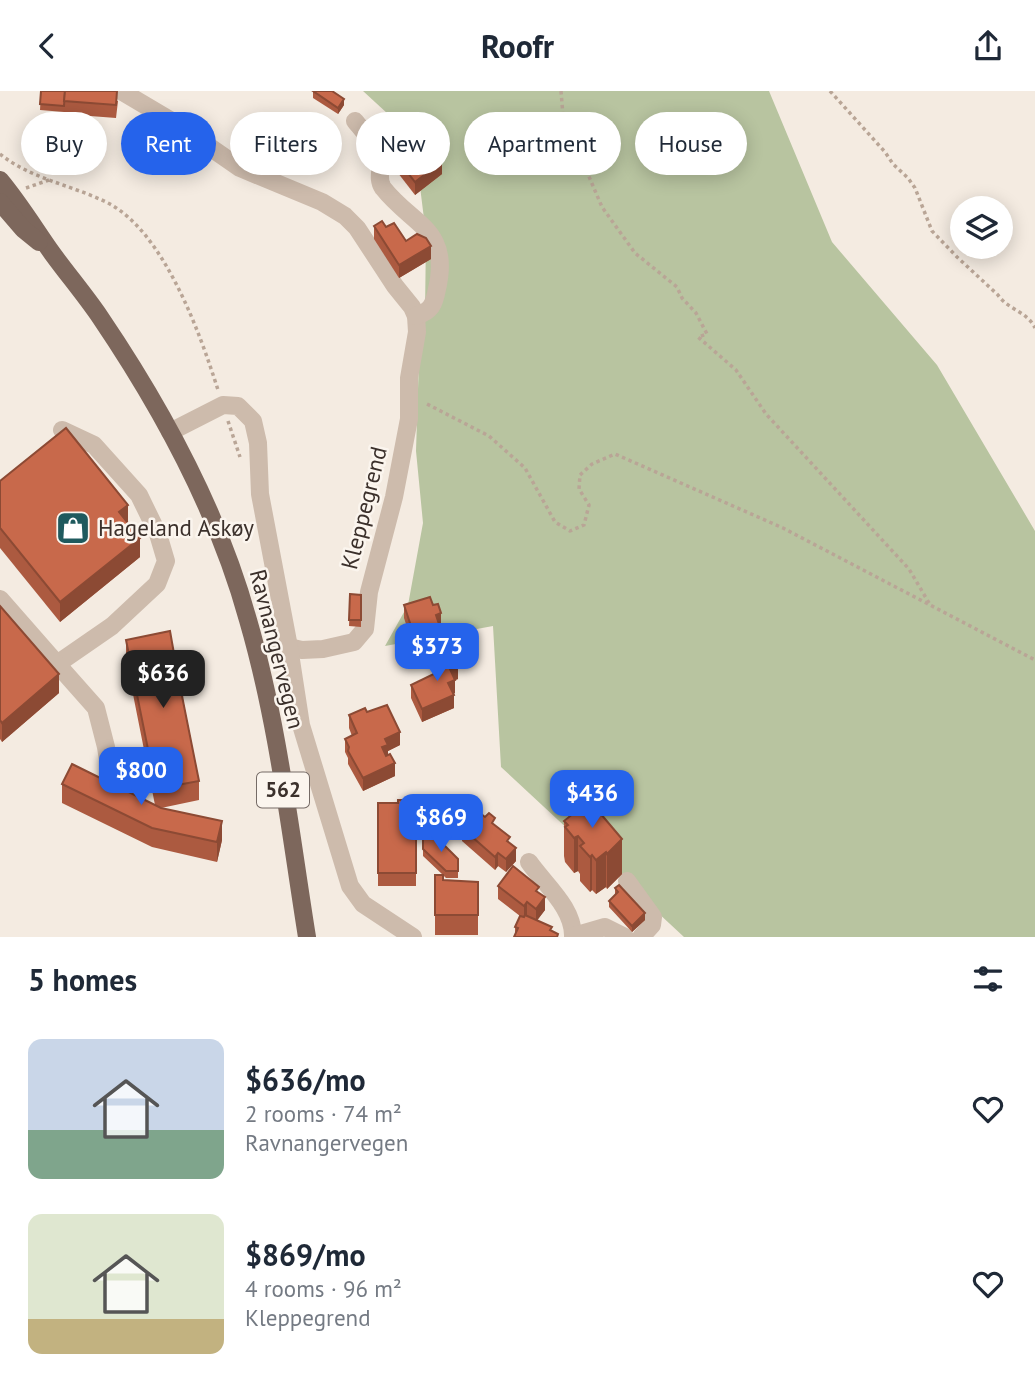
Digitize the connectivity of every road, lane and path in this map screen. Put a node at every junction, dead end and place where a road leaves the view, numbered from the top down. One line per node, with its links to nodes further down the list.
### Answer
1 (121, 91): 11 (street)
2 (561, 91): 19 (path)
3 (830, 91): 12 (path)
4 (355, 121): 11 (street)
5 (0, 154): 7 (path)
6 (0, 180): 10 (main road, Ravnangervegen / 562)
7 (51, 180): 8 (path); 14 (path)
8 (19, 190)
9 (0, 202): 10 (main road, Ravnangervegen / 562)
10 (51, 252): 16 (main road, Ravnangervegen / 562)
11 (416, 316): 13 (street, Kleppegrend)
12 (1035, 328)
13 (409, 394): 19 (path); 20 (street, Kleppegrend)
14 (223, 405): 16 (street); 17 (path); 20 (street)
15 (62, 430): 22 (street)
16 (170, 432): 26 (main road, Ravnangervegen / 562)
17 (241, 459)
18 (0, 599): 22 (street)
19 (930, 604): 21 (path)
20 (284, 648): 27 (street)
21 (1035, 660)
22 (57, 664): 23 (street)
23 (111, 779)
24 (529, 862): 28 (street)
25 (627, 881): 30 (street)
26 (307, 937)
27 (412, 937)
28 (573, 937): 29 (street)
29 (625, 937)
30 (641, 937)

